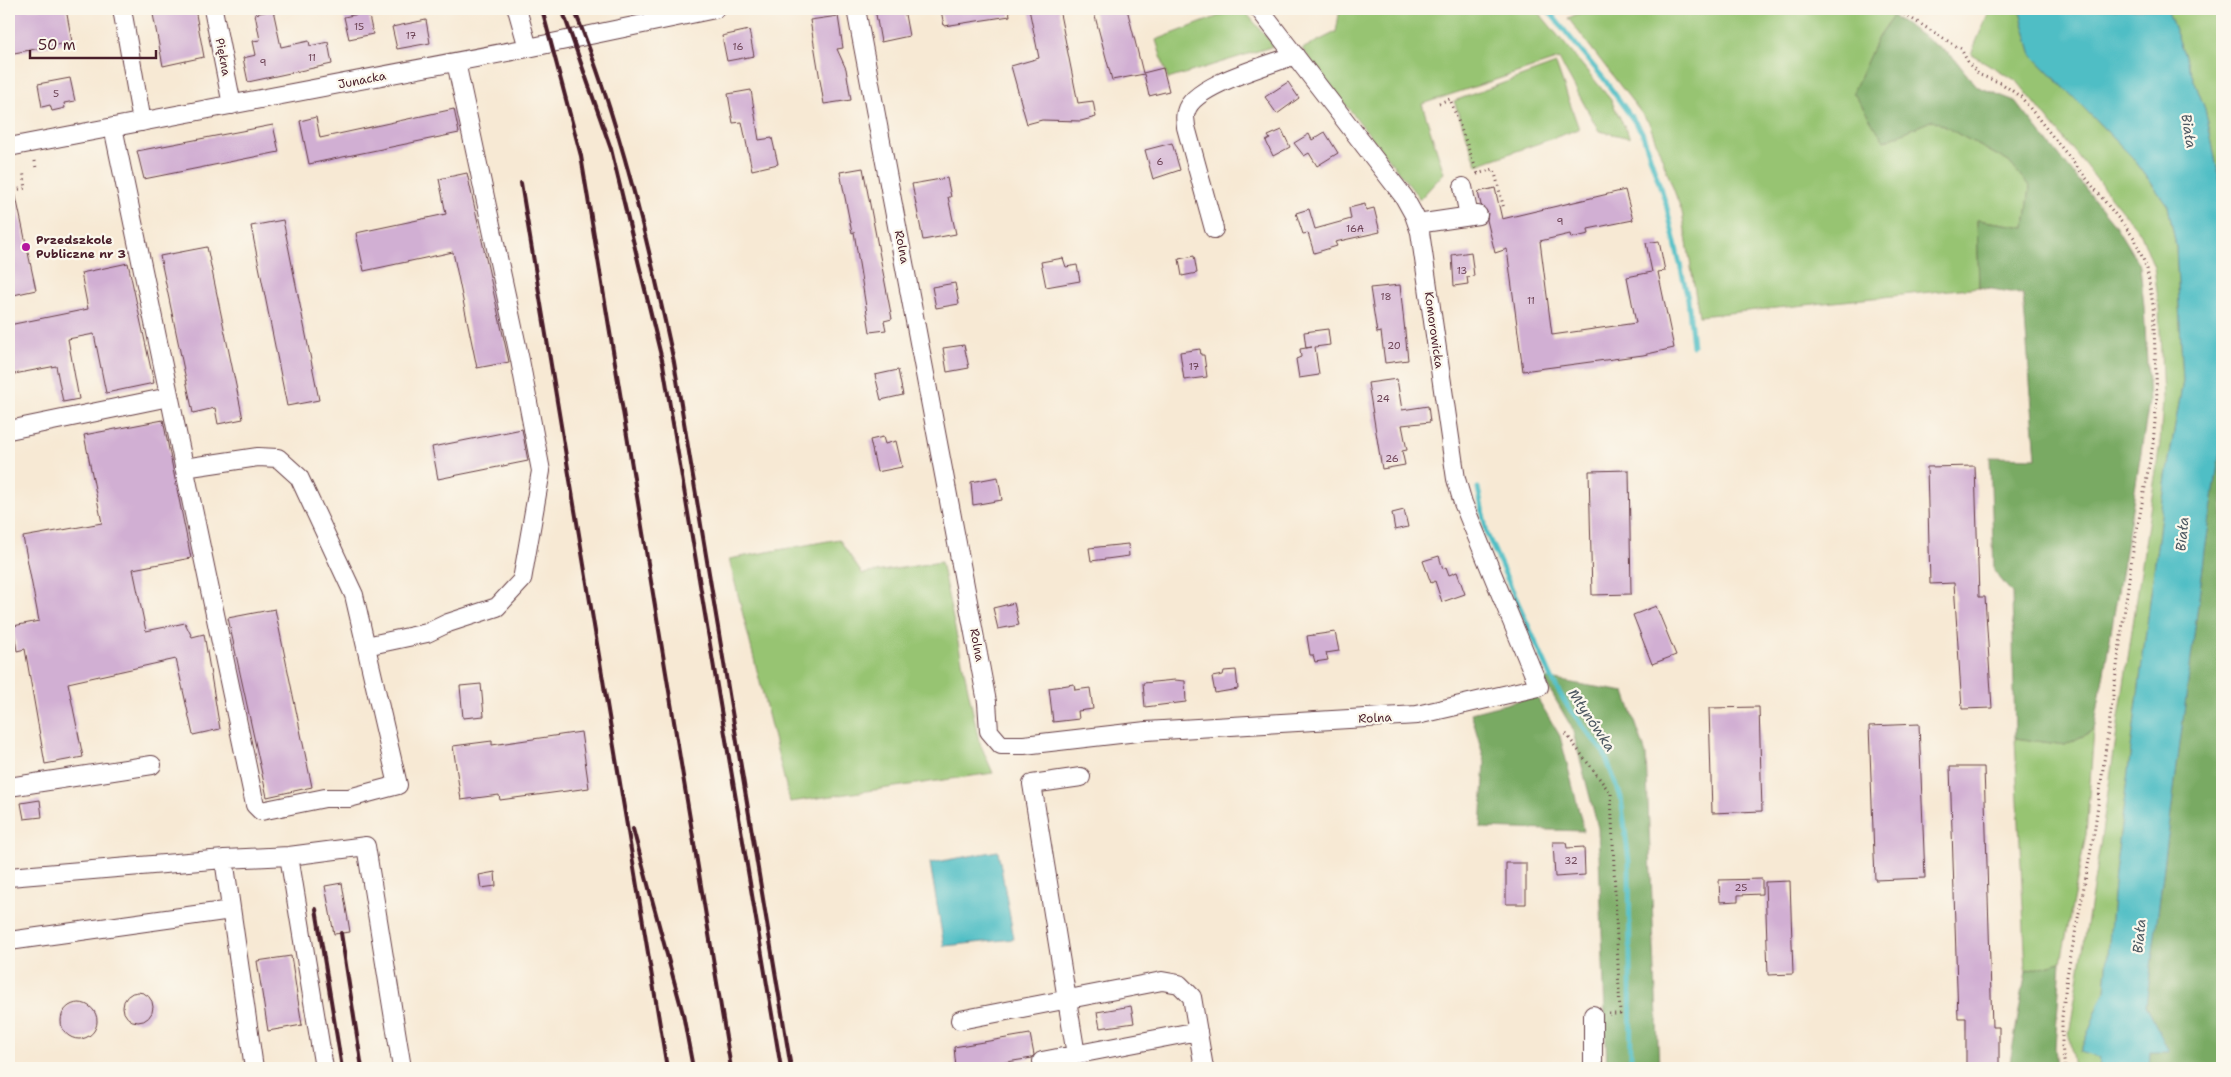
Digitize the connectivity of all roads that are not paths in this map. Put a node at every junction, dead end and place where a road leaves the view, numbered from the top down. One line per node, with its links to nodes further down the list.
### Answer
1 (122, 9): 11 (street)
2 (213, 9): 10 (street, Piękna)
3 (517, 9): 7 (street)
4 (715, 9): 7 (street, Junacka)
5 (856, 9): 21 (street, Rolna)
6 (1259, 9): 8 (street, Komorowicka)
7 (528, 48): 9 (street, Junacka)
8 (1295, 56): 15 (street, Komorowicka); 16 (street)
9 (456, 62): 10 (street, Junacka); 20 (street)
10 (232, 105): 11 (street, Junacka)
11 (142, 122): 12 (street, Junacka)
12 (113, 127): 13 (street, Junacka); 17 (street)
13 (9, 147)
14 (1466, 182): 15 (street)
15 (1417, 224): 21 (street, Komorowicka)
16 (1214, 229)
17 (169, 397): 18 (street); 19 (street)
18 (9, 430)
19 (184, 468): 20 (street); 20 (street)
20 (366, 646)
21 (1540, 687)
22 (152, 765): 24 (street)
23 (1081, 778): 30 (street)
24 (9, 787)
25 (289, 856): 26 (street); 37 (street); 38 (street)
26 (224, 859): 27 (street); 28 (street)
27 (9, 877)
28 (231, 910): 29 (street); 36 (street)
29 (9, 941)
30 (1066, 1000): 32 (street); 33 (street); 34 (street)
31 (1593, 1014): 40 (street)
32 (960, 1020)
33 (1198, 1031): 34 (street); 39 (street)
34 (1076, 1055): 35 (street)
35 (1042, 1062)
36 (254, 1068)
37 (324, 1068)
38 (402, 1068)
39 (1204, 1068)
40 (1593, 1068)

